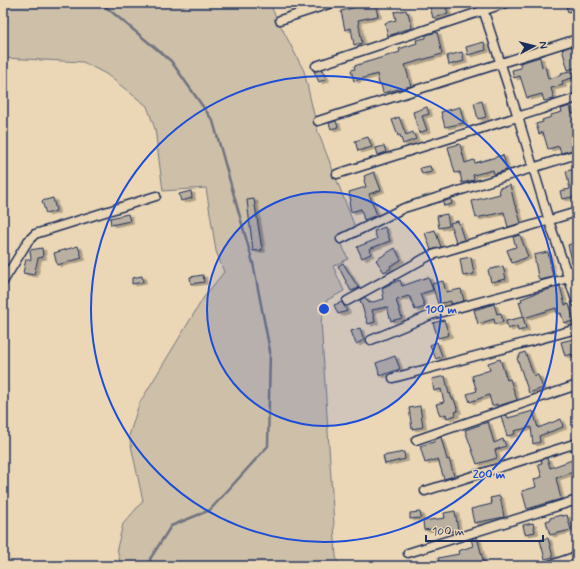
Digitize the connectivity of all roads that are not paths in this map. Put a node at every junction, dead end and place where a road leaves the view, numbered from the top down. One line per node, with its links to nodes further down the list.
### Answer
1 (332, 3): 4 (street)
2 (506, 3): 3 (street)
3 (482, 7): 6 (street); 7 (street)
4 (280, 20)
5 (577, 40): 6 (street)
6 (500, 64): 9 (street); 10 (street)
7 (316, 66)
8 (577, 98): 9 (street)
9 (518, 117): 12 (street); 13 (street)
10 (318, 121)
11 (577, 154): 12 (street)
12 (533, 168): 16 (street); 17 (street)
13 (336, 174)
14 (156, 196): 20 (street)
15 (577, 212): 16 (street)
16 (549, 221): 19 (street); 21 (street)
17 (341, 239)
18 (577, 269): 19 (street)
19 (568, 275): 22 (street); 24 (street)
20 (3, 282)
21 (346, 301)
22 (577, 303)
23 (577, 329): 25 (street)
24 (371, 340)
25 (393, 378)
26 (577, 386): 27 (street)
27 (416, 440)
28 (577, 443): 29 (street)
29 (425, 490)
30 (577, 500): 31 (street)
31 (408, 553)
32 (577, 556): 33 (street)
33 (548, 566)

